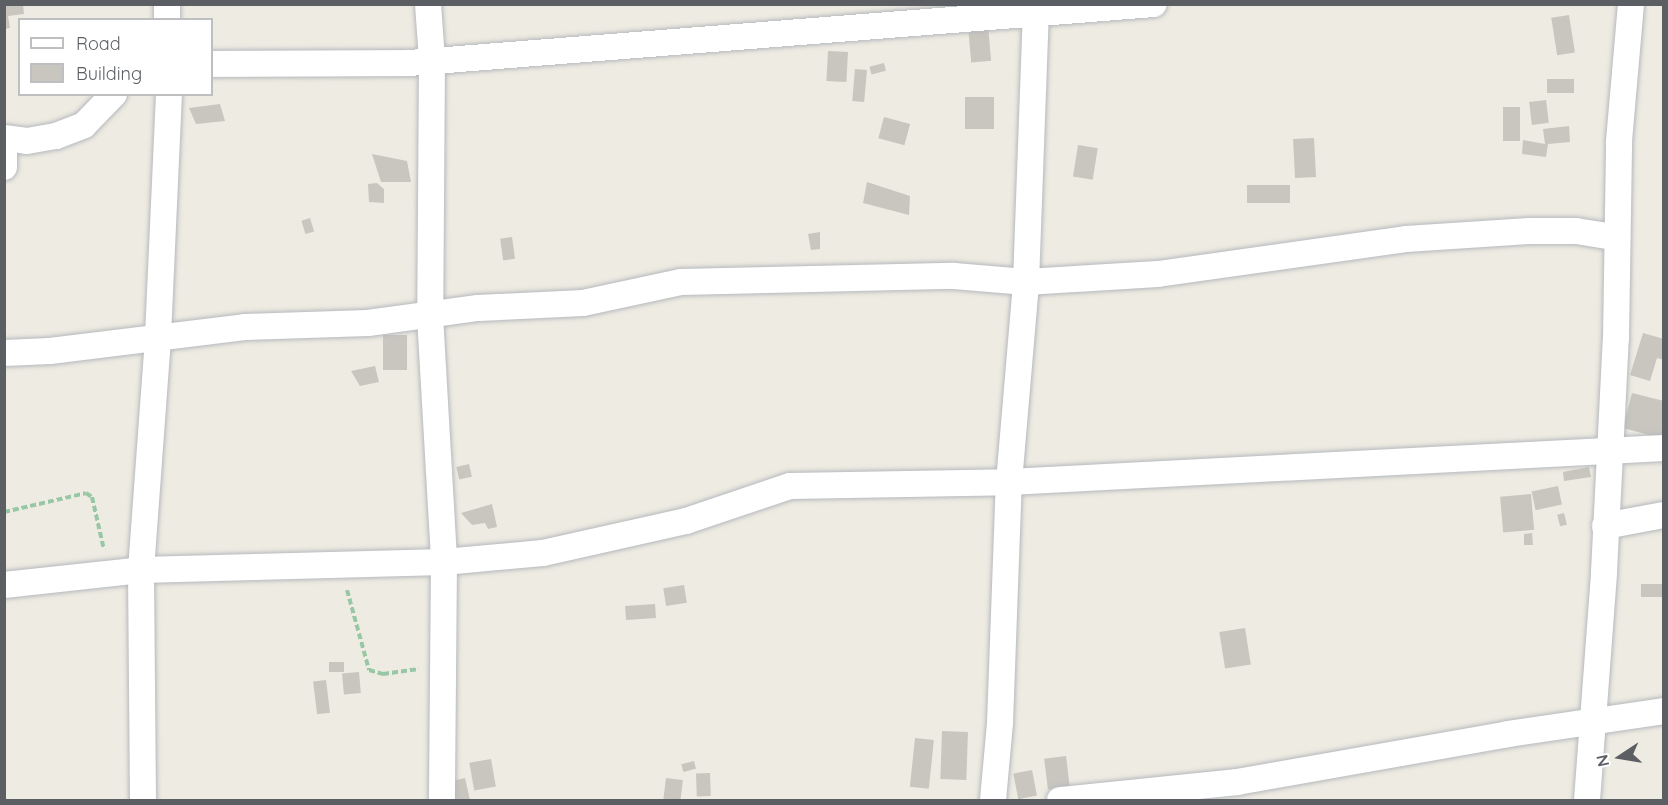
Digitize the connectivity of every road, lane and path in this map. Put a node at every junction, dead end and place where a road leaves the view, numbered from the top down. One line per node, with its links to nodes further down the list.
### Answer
1 (428, 4): 5 (street)
2 (1154, 4): 4 (street)
3 (1631, 4): 12 (street)
4 (1036, 10): 5 (street); 13 (street)
5 (432, 60): 6 (street); 14 (street)
6 (213, 64)
7 (112, 96): 9 (street)
8 (169, 96): 15 (street)
9 (4, 138)
10 (4, 144): 11 (street)
11 (4, 167)
12 (1615, 237): 13 (street); 18 (street)
13 (1026, 282): 14 (street); 19 (street)
14 (430, 316): 15 (street); 23 (street)
15 (158, 336): 16 (street); 25 (street)
16 (4, 353)
17 (1664, 448): 18 (street)
18 (1608, 453): 19 (street); 22 (street)
19 (1009, 483): 23 (street); 33 (street)
20 (4, 512): 26 (path)
21 (1664, 515): 22 (street)
22 (1605, 526): 30 (street)
23 (444, 562): 24 (street); 28 (street)
24 (343, 566): 25 (street); 28 (path)
25 (141, 570): 26 (street); 31 (street)
26 (110, 573): 27 (street)
27 (4, 585)
28 (444, 667): 32 (street)
29 (1664, 711): 30 (street)
30 (1593, 719): 34 (street); 35 (street)
31 (143, 801)
32 (442, 801)
33 (993, 801)
34 (1060, 801)
35 (1587, 801)

